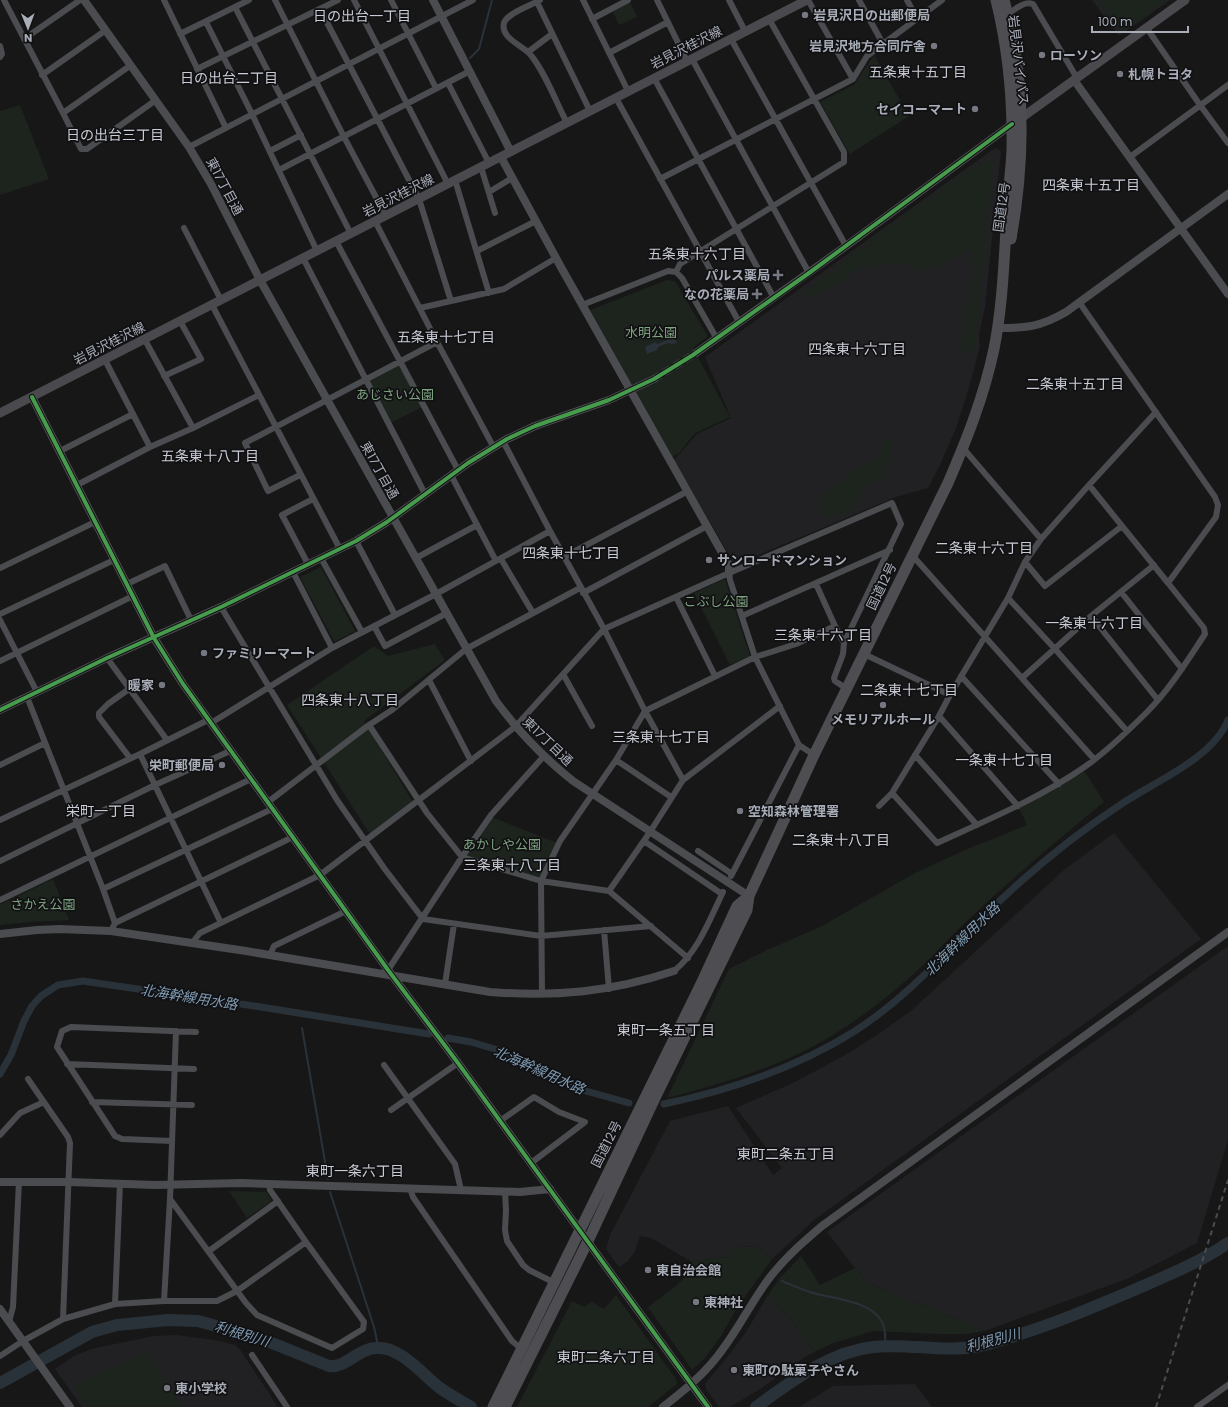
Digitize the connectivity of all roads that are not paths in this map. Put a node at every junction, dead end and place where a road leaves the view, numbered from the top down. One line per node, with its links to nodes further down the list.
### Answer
1 (4, 0): 41 (street)
2 (80, 0): 41 (street)
3 (84, 0): 36 (street, 東17丁目通)
4 (164, 0): 38 (street)
5 (249, 0): 25 (street)
6 (275, 0): 34 (street)
7 (322, 0): 26 (street)
8 (338, 0): 26 (street)
9 (354, 0): 46 (street)
10 (391, 0): 39 (street)
11 (433, 0): 28 (street)
12 (473, 0): 28 (street)
13 (583, 0): 30 (street)
14 (628, 0): 30 (street)
15 (657, 0): 33 (street)
16 (729, 0): 37 (street)
17 (807, 0): 31 (main road, 岩見沢桂沢線); 58 (street)
18 (858, 0): 44 (street)
19 (907, 0): 29 (street)
20 (942, 0): 29 (street)
21 (996, 0): 76 (highway, 岩見沢バイパス)
22 (1004, 0): 27 (highway, 岩見沢バイパス)
23 (1185, 0): 35 (main road)
24 (538, 1): 40 (street); 47 (street)
25 (236, 7): 32 (street); 43 (street)
26 (323, 8): 34 (street); 52 (street)
27 (1008, 14): 59 (street); 76 (highway, 岩見沢バイパス)
28 (442, 17): 39 (street); 55 (street)
29 (917, 18): 44 (street)
30 (592, 19): 48 (street)
31 (769, 19): 37 (main road, 岩見沢桂沢線); 67 (street)
32 (206, 22): 38 (street); 49 (street)
33 (668, 22): 48 (street); 51 (street)
34 (288, 25): 43 (street); 60 (street)
35 (1146, 28): 59 (main road); 70 (street)
36 (106, 30): 53 (street, 東17丁目通); 56 (street)
37 (745, 32): 42 (main road, 岩見沢桂沢線)
38 (180, 34): 54 (street)
39 (408, 34): 46 (street); 63 (street)
40 (552, 34): 47 (street); 71 (street)
41 (24, 39): 56 (street)
42 (731, 39): 51 (main road, 岩見沢桂沢線); 75 (street)
43 (253, 42): 49 (street); 66 (street)
44 (883, 44): 58 (street)
45 (0, 46): 50 (street)
46 (379, 49): 52 (street); 69 (street)
47 (528, 52): 77 (street)
48 (609, 53): 64 (street)
49 (223, 56): 54 (street); 73 (street)
50 (0, 57)
51 (689, 60): 57 (main road, 岩見沢桂沢線); 81 (street)
52 (349, 64): 60 (street); 74 (street)
53 (131, 65): 68 (street, 東17丁目通); 72 (street)
54 (197, 69): 78 (street)
55 (470, 71): 61 (street); 85 (street)
56 (42, 75): 72 (street)
57 (654, 78): 64 (main road, 岩見沢桂沢線); 89 (street)
58 (853, 79): 67 (street)
59 (1076, 79): 76 (main road); 88 (street)
60 (315, 81): 66 (street); 80 (street)
61 (448, 83): 63 (street); 90 (street)
62 (1228, 85): 70 (street)
63 (436, 88): 69 (street)
64 (628, 91): 65 (main road, 岩見沢桂沢線)
65 (616, 98): 71 (main road, 岩見沢桂沢線); 93 (street)
66 (282, 99): 73 (street); 79 (street)
67 (815, 99): 75 (street); 95 (street)
68 (156, 100): 72 (street); 83 (street, 東17丁目通)
69 (407, 103): 74 (street); 94 (street)
70 (1200, 105): 82 (street); 88 (street)
71 (590, 111): 77 (main road, 岩見沢桂沢線)
72 (63, 113)
73 (252, 114): 78 (street); 84 (street)
74 (378, 119): 80 (street); 98 (street)
75 (776, 120): 81 (street); 95 (street)
76 (1016, 121): 109 (street); 129 (highway, 国道12号)
77 (567, 123): 85 (main road, 岩見沢桂沢線)
78 (226, 128): 83 (street)
79 (301, 135): 84 (street); 86 (street)
80 (344, 137): 86 (street); 101 (street)
81 (737, 140): 89 (street); 99 (street)
82 (1228, 143)
83 (189, 147): 117 (street, 東17丁目通)
84 (270, 151): 91 (street)
85 (511, 152): 87 (main road, 岩見沢桂沢線)
86 (310, 154): 91 (street); 107 (street)
87 (501, 157): 90 (main road, 岩見沢桂沢線); 92 (street)
88 (1130, 157): 105 (street)
89 (699, 160): 93 (street); 106 (street)
90 (485, 165): 94 (main road, 岩見沢桂沢線); 96 (street)
91 (279, 170): 110 (street)
92 (512, 178): 96 (street); 103 (street)
93 (660, 180): 112 (street)
94 (452, 182): 98 (main road, 岩見沢桂沢線); 111 (street)
95 (810, 183): 99 (street); 109 (street)
96 (489, 192): 100 (street)
97 (1228, 194): 105 (street)
98 (419, 199): 101 (main road, 岩見沢桂沢線); 122 (street)
99 (773, 206): 106 (street); 116 (street)
100 (495, 213)
101 (386, 216): 102 (main road, 岩見沢桂沢線)
102 (375, 221): 107 (main road, 岩見沢桂沢線); 126 (street)
103 (536, 221): 111 (street); 114 (street)
104 (184, 228): 121 (street)
105 (1181, 228): 119 (street); 123 (street)
106 (737, 229): 112 (street); 120 (street)
107 (351, 234): 108 (main road, 岩見沢桂沢線)
108 (336, 241): 110 (main road, 岩見沢桂沢線); 135 (street)
109 (846, 246): 116 (street)
110 (317, 251): 113 (main road, 岩見沢桂沢線)
111 (477, 251): 118 (street)
112 (701, 252): 115 (street); 128 (street)
113 (303, 258): 117 (main road, 岩見沢桂沢線); 138 (street)
114 (556, 258): 118 (street); 125 (street)
115 (676, 272): 125 (street); 130 (street)
116 (809, 273): 120 (street)
117 (260, 280): 121 (main road, 岩見沢桂沢線); 142 (street, 東17丁目通)
118 (490, 293): 122 (street)
119 (1228, 294)
120 (774, 298): 128 (street)
121 (221, 300): 124 (main road, 岩見沢桂沢線)
122 (451, 301): 126 (street)
123 (1079, 302): 129 (street); 143 (street)
124 (212, 305): 127 (main road, 岩見沢桂沢線); 140 (street)
125 (582, 305): 139 (street)
126 (420, 308): 132 (street)
127 (180, 321): 131 (main road, 岩見沢桂沢線); 136 (street)
128 (740, 322): 130 (street)
129 (997, 328): 151 (highway, 国道12号)
130 (717, 339): 133 (street)
131 (145, 340): 134 (main road, 岩見沢桂沢線); 136 (street)
132 (437, 342): 135 (street); 149 (street)
133 (696, 353)
134 (104, 360): 141 (main road, 岩見沢桂沢線); 145 (street)
135 (400, 362): 138 (street); 153 (street)
136 (164, 376): 146 (street)
137 (654, 379): 139 (street)
138 (366, 380): 142 (street); 158 (street)
139 (630, 391): 148 (street); 157 (street)
140 (259, 395): 146 (street); 147 (street)
141 (32, 397): 144 (main road, 岩見沢桂沢線); 152 (street)
142 (327, 401): 147 (street); 160 (street, 東17丁目通)
143 (1156, 412): 156 (street); 182 (street)
144 (0, 413)
145 (133, 414): 150 (street); 152 (street)
146 (193, 428): 150 (street)
147 (275, 428): 154 (street); 154 (street)
148 (503, 441): 149 (street); 165 (street)
149 (494, 446): 153 (street)
150 (150, 447): 155 (street)
151 (963, 448): 166 (street); 170 (highway, 国道12号)
152 (60, 451): 155 (street)
153 (454, 473): 158 (street); 162 (street)
154 (300, 475): 159 (street)
155 (77, 485): 161 (street)
156 (1089, 485): 164 (street); 166 (street)
157 (688, 491): 163 (street); 171 (street)
158 (425, 494): 160 (street)
159 (313, 499): 168 (street); 177 (street)
160 (393, 518): 167 (street); 173 (street, 東17丁目通)
161 (95, 522): 174 (street); 179 (street)
162 (477, 525): 173 (street); 175 (street)
163 (707, 526): 181 (street); 185 (street)
164 (1122, 526): 176 (street); 178 (street)
165 (550, 531): 171 (street); 175 (street)
166 (1041, 539): 176 (street)
167 (356, 541): 168 (street); 195 (street)
168 (340, 549): 172 (street)
169 (890, 550): 181 (street); 184 (street); 206 (street)
170 (912, 555): 204 (street); 211 (highway, 国道12号)
171 (564, 557): 185 (street)
172 (321, 558): 177 (street); 203 (street)
173 (416, 558): 187 (street, 東17丁目通)
174 (114, 560): 183 (street); 193 (street)
175 (498, 560): 187 (street); 194 (street)
176 (1026, 562): 190 (street)
177 (308, 564): 180 (street)
178 (1154, 565): 182 (street); 186 (street)
179 (0, 568)
180 (293, 572): 191 (street); 207 (street)
181 (729, 573): 189 (street); 196 (street)
182 (1168, 582): 215 (street)
183 (127, 584): 188 (street); 199 (street)
184 (816, 584): 196 (street); 201 (street)
185 (582, 591): 194 (street); 202 (street)
186 (1121, 592): 197 (street); 215 (street)
187 (436, 594): 192 (street, 東17丁目通); 195 (street)
188 (133, 596): 205 (street); 210 (street)
189 (676, 597): 202 (street); 217 (street)
190 (1008, 598): 204 (street); 209 (street)
191 (221, 607): 199 (street); 221 (street)
192 (447, 613): 200 (street); 208 (street, 東17丁目通)
193 (0, 614)
194 (532, 614): 208 (street)
195 (395, 615): 200 (street)
196 (742, 616): 212 (street)
197 (1091, 616): 209 (street); 227 (street)
198 (0, 620): 210 (street)
199 (191, 620): 205 (street)
200 (374, 626): 203 (street)
201 (835, 626): 206 (street); 212 (street)
202 (604, 629): 216 (street); 230 (street)
203 (362, 632): 207 (street)
204 (985, 637): 218 (street); 219 (street)
205 (154, 638): 213 (street); 232 (street)
206 (844, 643): 223 (street)
207 (332, 648): 221 (street)
208 (466, 649): 220 (street); 235 (street, 東17丁目通)
209 (1055, 649): 219 (street); 236 (street)
210 (17, 653): 214 (street); 224 (street)
211 (864, 654): 223 (highway, 国道12号); 225 (street)
212 (755, 657): 217 (street); 228 (street)
213 (108, 658): 222 (street); 224 (street)
214 (0, 661)
215 (1182, 669): 227 (street)
216 (563, 674): 234 (street); 235 (street)
217 (715, 676): 230 (street)
218 (961, 676): 225 (street); 253 (street)
219 (1022, 678): 246 (street)
220 (429, 680): 233 (street); 248 (street)
221 (269, 687): 232 (street); 249 (street)
222 (129, 689): 237 (street); 245 (street)
223 (847, 689): 242 (highway, 国道12号)
224 (37, 692): 226 (street)
225 (950, 695): 231 (street)
226 (27, 697): 229 (street); 238 (street)
227 (1158, 700): 236 (street)
228 (780, 706): 239 (street); 252 (street)
229 (0, 710)
230 (645, 711): 247 (street); 252 (street)
231 (939, 716): 243 (street); 262 (street)
232 (210, 722): 237 (street); 240 (street)
233 (369, 725): 249 (street); 259 (street)
234 (592, 726)
235 (515, 727): 244 (street, 東17丁目通); 248 (street)
236 (1127, 731): 246 (street)
237 (167, 740): 241 (street)
238 (45, 743): 250 (street); 255 (street)
239 (799, 744): 242 (street); 272 (street)
240 (230, 751): 251 (street); 254 (street)
241 (140, 754): 245 (street); 254 (street)
242 (814, 755): 281 (highway, 国道12号)
243 (915, 755): 256 (street); 266 (street)
244 (544, 756): 257 (street, 東17丁目通); 274 (street)
245 (130, 758): 255 (street)
246 (1094, 759): 253 (street)
247 (616, 760): 257 (street); 258 (street)
248 (471, 761): 259 (street)
249 (316, 764): 260 (street); 269 (street)
250 (0, 765)
251 (251, 779): 260 (street); 263 (street)
252 (682, 780): 258 (street)
253 (1059, 784): 262 (street)
254 (155, 785): 263 (street); 265 (street)
255 (64, 789): 264 (street); 265 (street)
256 (892, 793): 261 (street); 266 (street)
257 (592, 794): 267 (street, 東17丁目通); 278 (street)
258 (671, 797): 267 (street)
259 (419, 800): 269 (street); 274 (street)
260 (270, 805): 268 (street); 271 (street)
261 (880, 806)
262 (1018, 806): 266 (street)
263 (172, 818): 271 (street); 273 (street)
264 (0, 820)
265 (77, 824): 273 (street); 275 (street)
266 (976, 825)
267 (650, 832): 270 (street); 281 (street, 東17丁目通)
268 (293, 837): 276 (street); 277 (street)
269 (365, 840): 276 (street); 284 (street)
270 (644, 841): 280 (street); 296 (street)
271 (187, 849): 277 (street); 279 (street)
272 (698, 851)
273 (90, 856): 279 (street); 282 (street)
274 (462, 857): 278 (street); 284 (street)
275 (0, 861)
276 (320, 875): 283 (street); 286 (street)
277 (202, 881): 285 (street); 286 (street)
278 (541, 881): 280 (street); 293 (street)
279 (103, 889): 285 (street)
280 (609, 891): 288 (street)
281 (749, 896): 313 (highway, 国道12号); 313 (highway, 国道12号)
282 (0, 900)
283 (346, 911): 295 (street); 298 (street)
284 (423, 919): 287 (street); 298 (street)
285 (116, 923): 290 (street)
286 (221, 923): 294 (street)
287 (454, 924): 293 (street); 299 (street)
288 (651, 926): 289 (street); 296 (street)
289 (604, 930): 293 (street); 300 (street)
290 (111, 931): 292 (street); 294 (street)
291 (1228, 932): 349 (street)
292 (0, 934)
293 (541, 936): 301 (street)
294 (192, 943): 295 (street)
295 (270, 955): 298 (street)
296 (688, 958): 297 (street)
297 (674, 972): 300 (street)
298 (391, 973): 299 (street); 304 (street)
299 (446, 984): 301 (street)
300 (609, 989): 301 (street)
301 (542, 994)
302 (176, 1031): 303 (street); 305 (street); 307 (street)
303 (196, 1032)
304 (458, 1063): 310 (street); 317 (street)
305 (67, 1064): 307 (street); 312 (street)
306 (384, 1065): 310 (street)
307 (175, 1068): 308 (street); 314 (street)
308 (194, 1069)
309 (28, 1079): 311 (street)
310 (408, 1098): 316 (street); 329 (street)
311 (44, 1102): 318 (street); 323 (street)
312 (92, 1102): 314 (street); 319 (street)
313 (648, 1103): 333 (highway, 国道12号); 334 (highway, 国道12号)
314 (173, 1105): 315 (street); 319 (street)
315 (192, 1105)
316 (391, 1110)
317 (500, 1121): 320 (street); 320 (street)
318 (0, 1135)
319 (172, 1141): 326 (street)
320 (531, 1163): 328 (street)
321 (19, 1181): 322 (street); 323 (street); 343 (street)
322 (0, 1182)
323 (69, 1182): 324 (street); 342 (street)
324 (120, 1183): 326 (street); 340 (street)
325 (269, 1184): 326 (street); 327 (street); 332 (street)
326 (170, 1185): 331 (street)
327 (410, 1188): 329 (street); 345 (street)
328 (550, 1189): 330 (street); 333 (street)
329 (461, 1190): 330 (street)
330 (505, 1191): 337 (street)
331 (170, 1199): 336 (street); 339 (street)
332 (278, 1201): 335 (street); 336 (street)
333 (579, 1229): 334 (street); 337 (highway, 国道12号)
334 (588, 1241): 346 (highway, 国道12号); 349 (street)
335 (306, 1242): 338 (street); 338 (street)
336 (209, 1251): 338 (street)
337 (553, 1282): 345 (highway, 国道12号)
338 (237, 1291): 339 (street)
339 (164, 1301): 340 (street)
340 (115, 1304): 342 (street)
341 (0, 1309): 343 (street)
342 (63, 1319): 344 (street)
343 (9, 1322): 344 (street)
344 (22, 1341): 348 (street); 351 (street)
345 (520, 1349): 346 (street); 353 (highway, 国道12号)
346 (531, 1354): 354 (highway, 国道12号)
347 (252, 1355): 352 (street)
348 (0, 1356)
349 (691, 1384): 355 (street); 356 (street)
350 (1228, 1384): 357 (street)
351 (70, 1407)
352 (287, 1407)
353 (492, 1407)
354 (506, 1407)
355 (663, 1407)
356 (708, 1407)
357 (1197, 1407)

